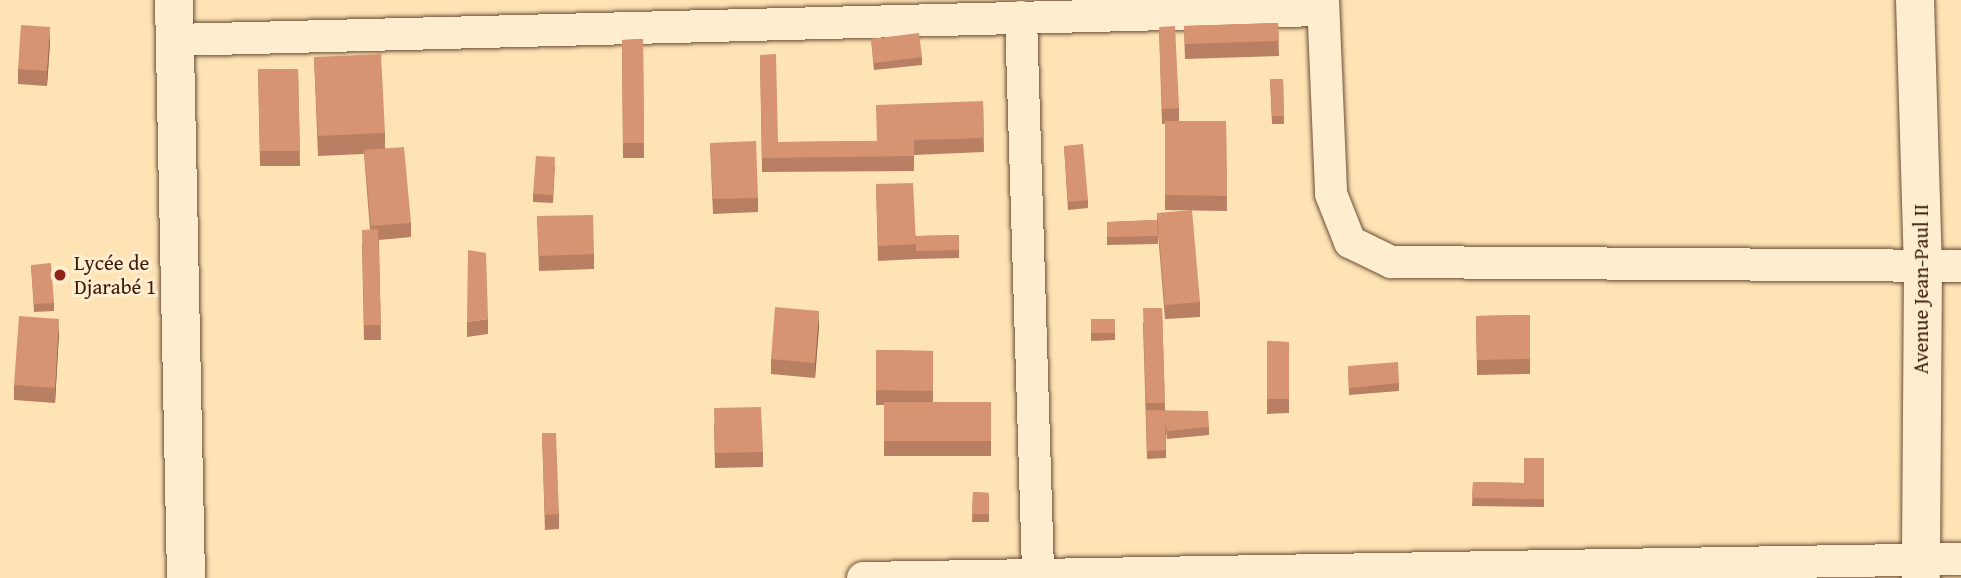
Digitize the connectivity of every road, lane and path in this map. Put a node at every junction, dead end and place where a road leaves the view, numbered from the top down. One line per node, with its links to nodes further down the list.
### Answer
1 (174, 0): 5 (street)
2 (1915, 0): 7 (street, Avenue Jean-Paul II)
3 (1323, 5): 4 (street); 7 (street)
4 (1021, 18): 5 (street); 10 (street)
5 (175, 40): 12 (street)
6 (1961, 267): 7 (street)
7 (1923, 268): 9 (street, Avenue Jean-Paul II)
8 (1961, 559): 9 (street)
9 (1921, 569): 11 (street)
10 (1038, 570): 11 (street); 13 (street)
11 (1103, 575)
12 (186, 578)
13 (863, 578)

